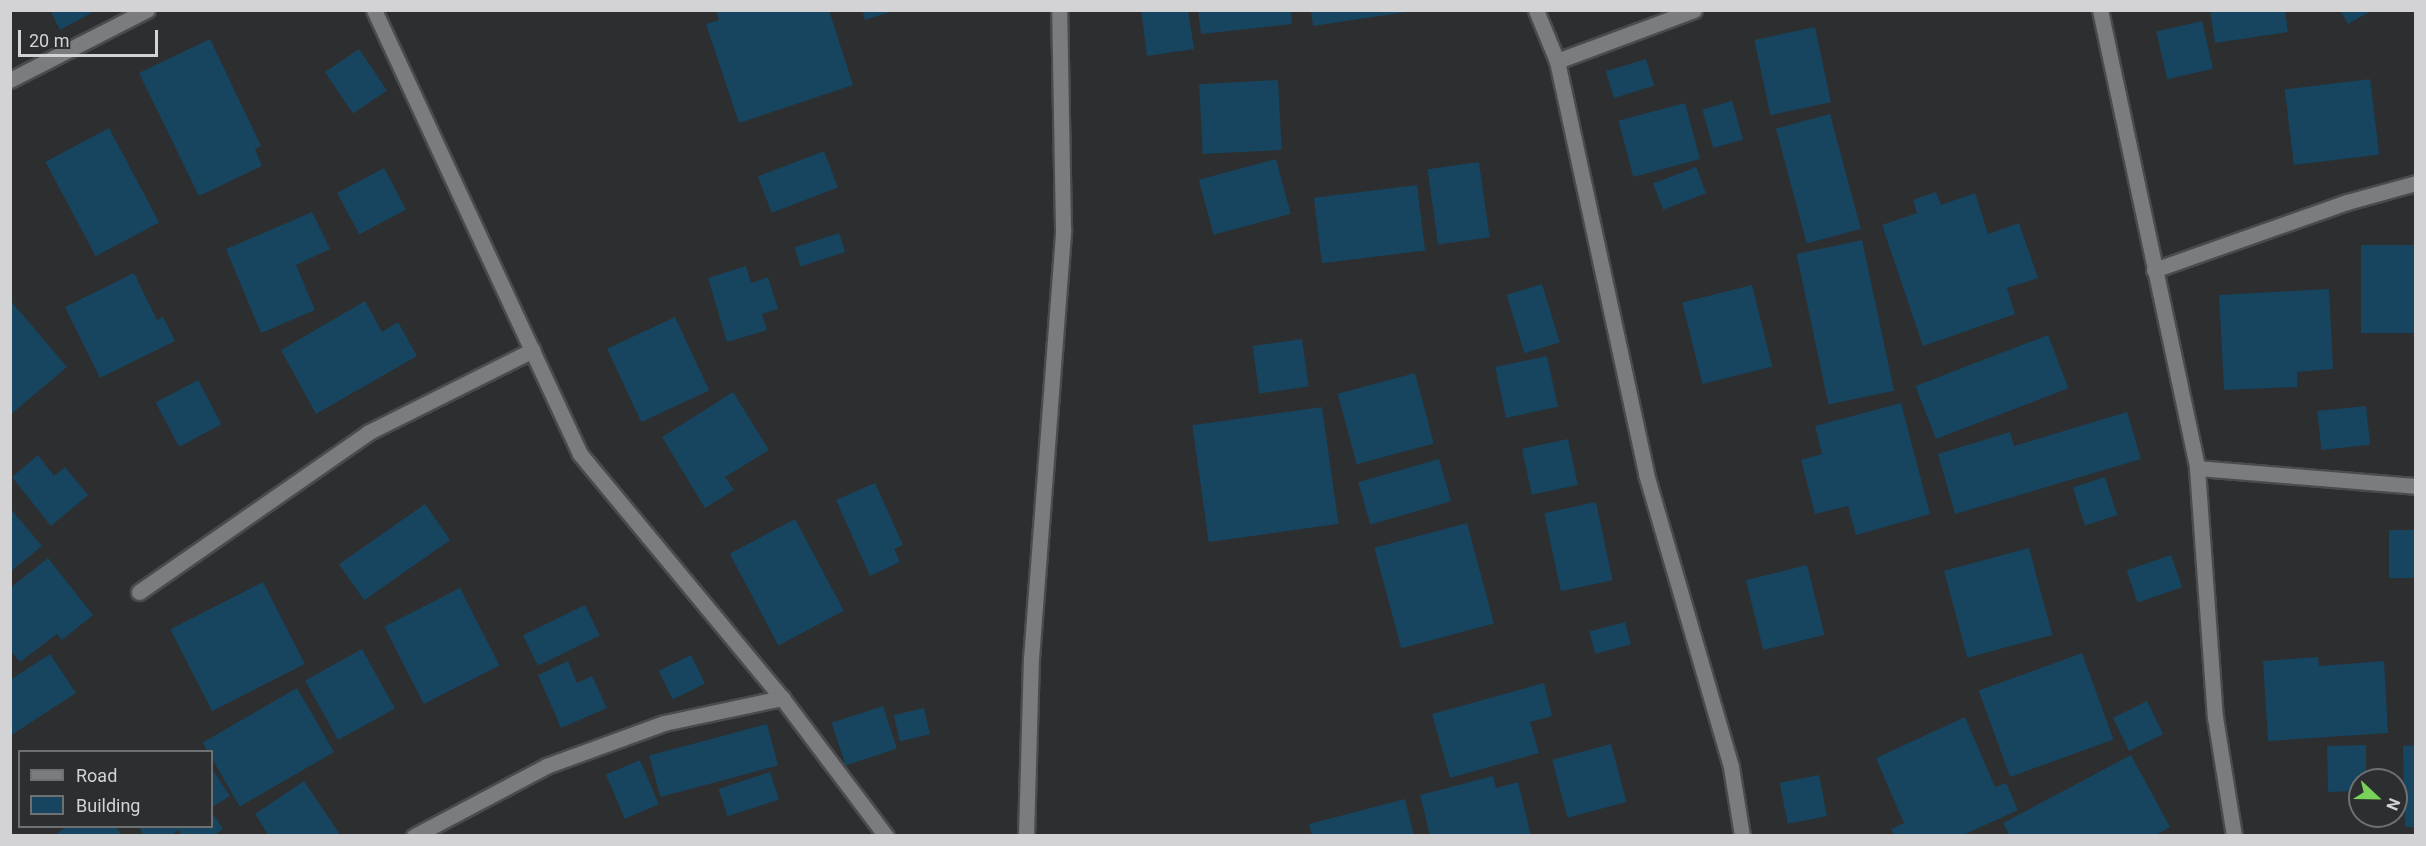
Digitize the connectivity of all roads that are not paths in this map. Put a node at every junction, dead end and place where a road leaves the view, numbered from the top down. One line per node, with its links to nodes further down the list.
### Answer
1 (147, 10): 8 (street)
2 (374, 10): 11 (street)
3 (1059, 10): 18 (street)
4 (1536, 10): 7 (street)
5 (1694, 10): 7 (street)
6 (2100, 10): 10 (street)
7 (1557, 61): 19 (street)
8 (10, 80)
9 (2415, 183): 10 (street)
10 (2154, 270): 12 (street)
11 (533, 350): 14 (street); 15 (street)
12 (2197, 468): 13 (street); 20 (street)
13 (2415, 486)
14 (139, 591)
15 (782, 698): 16 (street); 17 (street)
16 (414, 836)
17 (886, 836)
18 (1026, 836)
19 (1742, 836)
20 (2234, 836)

